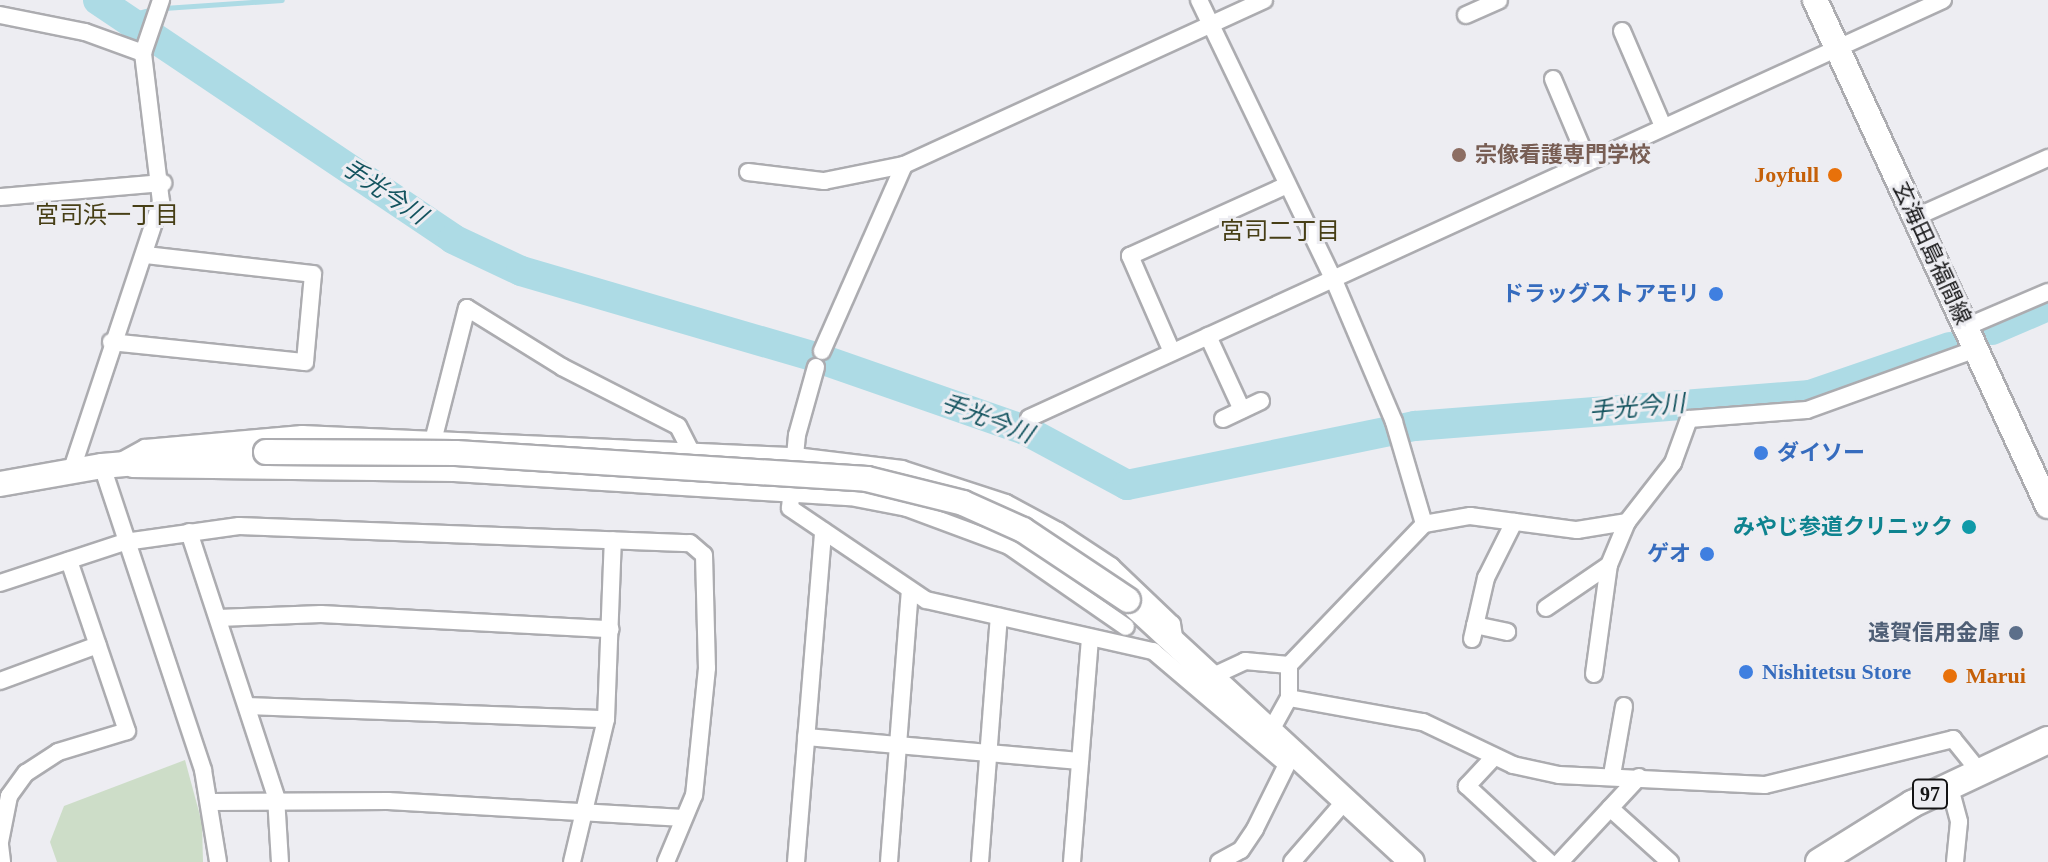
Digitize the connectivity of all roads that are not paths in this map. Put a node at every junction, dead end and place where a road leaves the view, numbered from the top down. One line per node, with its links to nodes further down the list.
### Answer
1 (161, 0): 12 (street)
2 (1199, 0): 10 (street)
3 (1264, 0): 10 (street)
4 (1499, 0): 7 (street)
5 (1815, 0): 13 (street, 玄海田島福間線)
6 (1943, 0): 13 (street)
7 (1481, 4): 9 (street)
8 (0, 15): 12 (street)
9 (1466, 15)
10 (1211, 24): 18 (street); 21 (street)
11 (1622, 31): 15 (street)
12 (146, 43): 20 (street)
13 (1837, 48): 15 (street); 23 (street, 玄海田島福間線)
14 (1553, 79): 17 (street)
15 (1663, 126): 17 (street)
16 (2048, 158): 23 (street)
17 (1588, 162): 25 (street)
18 (904, 165): 19 (street); 37 (street)
19 (748, 172)
20 (163, 183): 22 (street); 24 (street)
21 (1285, 186): 25 (street); 30 (street)
22 (0, 197)
23 (1916, 217): 28 (street, 玄海田島福間線)
24 (147, 255): 29 (street); 29 (street)
25 (1333, 278): 27 (street); 47 (street)
26 (2048, 292): 28 (street)
27 (1208, 336): 30 (street); 32 (street)
28 (1971, 338): 40 (street, 玄海田島福間線); 46 (street)
29 (111, 342): 39 (street)
30 (1172, 352): 33 (street)
31 (1261, 401): 32 (street)
32 (1242, 410): 34 (street)
33 (1029, 418)
34 (1223, 419)
35 (434, 437): 36 (street); 36 (street); 38 (street)
36 (694, 450): 37 (street); 42 (street)
37 (795, 456): 43 (street); 64 (street)
38 (108, 465): 39 (street); 42 (street); 51 (street); 57 (street, bridge)
39 (71, 472): 41 (street)
40 (2042, 479): 44 (street, 玄海田島福間線)
41 (0, 484)
42 (694, 488): 43 (street)
43 (792, 493): 48 (street); 57 (street)
44 (2048, 506)
45 (1514, 522): 46 (street); 47 (street); 61 (street)
46 (1627, 522): 53 (street)
47 (1424, 524): 66 (street)
48 (823, 531): 55 (street); 75 (street)
49 (189, 532): 50 (street); 51 (street); 59 (street)
50 (613, 540): 60 (street); 92 (street)
51 (125, 542): 52 (street); 88 (street)
52 (69, 561): 54 (street); 65 (street)
53 (1609, 565): 56 (street); 67 (street)
54 (0, 583)
55 (910, 592): 58 (street); 77 (street)
56 (1546, 608)
57 (1131, 613): 63 (street); 64 (street)
58 (999, 617): 62 (street); 78 (street)
59 (218, 618): 60 (street); 71 (street)
60 (611, 629): 73 (street)
61 (1507, 632)
62 (1090, 638): 63 (street); 81 (street)
63 (1112, 643): 80 (street)
64 (1175, 644): 68 (street)
65 (98, 645): 69 (street); 91 (street)
66 (1289, 665): 68 (street); 70 (street)
67 (1594, 674)
68 (1211, 677): 74 (street)
69 (0, 681)
70 (1289, 698): 74 (street); 79 (street)
71 (248, 706): 73 (street); 86 (street)
72 (1624, 706): 83 (street)
73 (606, 719): 90 (street)
74 (1270, 732): 80 (street)
75 (806, 737): 77 (street); 99 (street)
76 (2048, 740): 82 (main road, 97)
77 (897, 745): 78 (street); 100 (street)
78 (989, 753): 81 (street); 101 (street)
79 (1494, 757): 83 (street); 106 (street)
80 (1289, 758): 87 (street); 103 (street)
81 (1080, 761): 102 (street)
82 (1977, 769): 84 (street); 85 (main road, 97)
83 (1612, 775): 84 (street)
84 (1639, 777): 89 (street)
85 (1949, 784): 109 (main road, 97); 110 (street)
86 (276, 797): 88 (street); 90 (street); 96 (street)
87 (1345, 801): 104 (street); 105 (street)
88 (211, 802): 95 (street)
89 (1610, 808): 107 (street); 108 (street)
90 (581, 810): 92 (street); 97 (street)
91 (1, 816): 93 (street)
92 (684, 818): 98 (street)
93 (0, 844): 94 (street)
94 (2, 862)
95 (218, 862)
96 (280, 862)
97 (572, 862)
98 (666, 862)
99 (796, 862)
100 (889, 862)
101 (980, 862)
102 (1072, 862)
103 (1219, 862)
104 (1292, 862)
105 (1412, 862)
106 (1549, 862)
107 (1560, 862)
108 (1670, 862)
109 (1819, 862)
110 (1955, 862)

